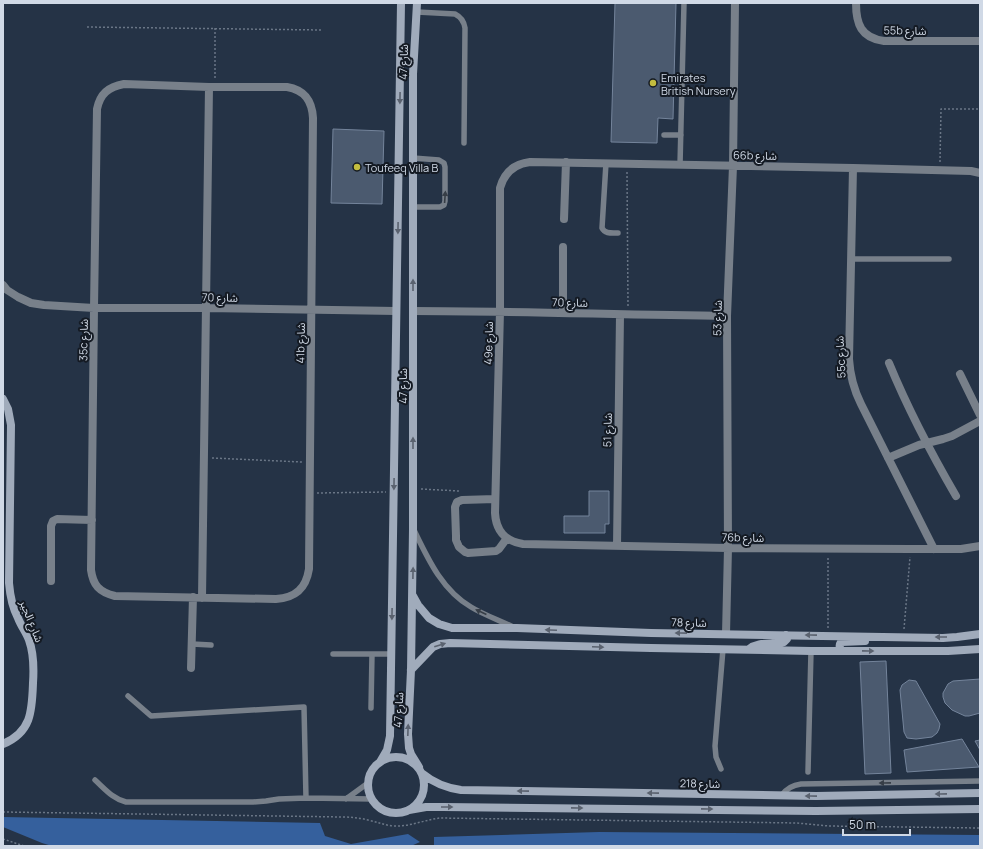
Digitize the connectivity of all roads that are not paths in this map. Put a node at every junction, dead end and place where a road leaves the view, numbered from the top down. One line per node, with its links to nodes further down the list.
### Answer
1 (402, 3): 8 (street, شارع 47)
2 (417, 3): 6 (street, شارع 47)
3 (684, 3): 12 (lane)
4 (735, 3): 19 (street, شارع 53)
5 (856, 3): 7 (street, 55b شارع)
6 (417, 12): 9 (street, شارع 47); 13 (lane)
7 (980, 41)
8 (401, 48): 9 (street); 32 (street, شارع 47, one-way to 32)
9 (413, 74): 14 (street, شارع 47)
10 (212, 87): 29 (street, 35c شارع); 30 (street); 31 (street, 41b شارع)
11 (664, 135): 12 (lane)
12 (681, 135): 18 (lane)
13 (464, 143)
14 (413, 158): 22 (street, شارع 47); 22 (lane, one-way to 14)
15 (530, 162): 16 (street, 66b شارع); 34 (street, 49e شارع)
16 (566, 162): 17 (street, 66b شارع); 23 (street)
17 (606, 163): 18 (street, 66b شارع); 24 (lane)
18 (680, 165): 19 (street, 66b شارع)
19 (733, 166): 20 (street, 66b شارع); 37 (street, شارع 53)
20 (853, 168): 21 (street, 66b شارع); 26 (street, 55c شارع)
21 (980, 173)
22 (413, 207): 33 (street, شارع 47, one-way to 22)
23 (564, 218)
24 (618, 233)
25 (563, 247): 35 (street)
26 (851, 259): 27 (lane); 44 (street, 55c شارع)
27 (949, 259)
28 (3, 285): 29 (street, شارع 70)
29 (94, 308): 30 (street, شارع 70); 47 (street, 35c شارع)
30 (206, 308): 31 (street, شارع 70); 57 (street)
31 (311, 310): 32 (street, شارع 70); 57 (street, 41b شارع)
32 (396, 311): 72 (street, شارع 47, one-way to 72)
33 (413, 311): 34 (street, شارع 70); 48 (street, شارع 47, one-way to 33)
34 (500, 311): 35 (street, شارع 70); 46 (street, 49e شارع)
35 (563, 313): 36 (street, شارع 70)
36 (624, 315): 37 (street, شارع 70); 50 (street, شارع 51)
37 (727, 316): 52 (street, شارع 53)
38 (889, 363): 43 (street)
39 (960, 374): 41 (street)
40 (3, 399): 77 (street, شارع الجير)
41 (980, 415)
42 (980, 421): 43 (street)
43 (926, 442): 44 (street); 45 (street)
44 (888, 458): 53 (street, 55c شارع)
45 (956, 496)
46 (495, 499): 49 (street, 49e شارع); 49 (street)
47 (92, 520): 54 (street); 56 (street, 35c شارع)
48 (414, 529): 55 (street, شارع 47, one-way to 48); 58 (lane, one-way to 48)
49 (508, 538): 50 (street, 76b شارع)
50 (616, 546): 52 (street, 76b شارع)
51 (980, 546): 53 (street, 76b شارع)
52 (728, 548): 53 (street, 76b شارع); 59 (street, شارع 53)
53 (934, 549)
54 (51, 581)
55 (412, 595): 58 (street, شارع 78); 74 (street, شارع 47)
56 (194, 597): 57 (street, 35c شارع); 63 (street)
57 (202, 598)
58 (517, 628): 59 (street, شارع 78, one-way to 58)
59 (726, 634): 61 (street, شارع 78)
60 (980, 634): 62 (street, شارع 78, one-way to 62)
61 (786, 635): 62 (street, شارع 78, one-way to 61); 66 (street)
62 (904, 637): 68 (street)
63 (192, 644): 64 (lane); 73 (street)
64 (211, 645)
65 (723, 649): 66 (street); 74 (street, one-way to 65); 79 (lane)
66 (748, 649): 69 (street)
67 (980, 649): 68 (street, one-way to 67)
68 (841, 650): 69 (street)
69 (811, 651): 81 (lane)
70 (333, 654): 71 (lane)
71 (372, 654): 72 (lane); 76 (lane)
72 (391, 654): 78 (street, شارع 47)
73 (191, 668)
74 (411, 670): 80 (street, شارع 47, one-way to 74)
75 (128, 696): 87 (lane)
76 (371, 708)
77 (3, 744)
78 (380, 762): 80 (street); 84 (street)
79 (721, 769)
80 (421, 771): 86 (street, شارع 218, one-way to 80); 91 (street)
81 (808, 772)
82 (95, 780): 87 (lane)
83 (980, 782): 86 (lane, one-way to 86)
84 (368, 783): 88 (lane); 89 (street)
85 (980, 793): 86 (street, شارع 218, one-way to 86)
86 (781, 796)
87 (306, 798): 88 (lane)
88 (346, 799): 89 (lane)
89 (372, 799): 91 (street)
90 (980, 809): 91 (street, one-way to 90)
91 (409, 810)

